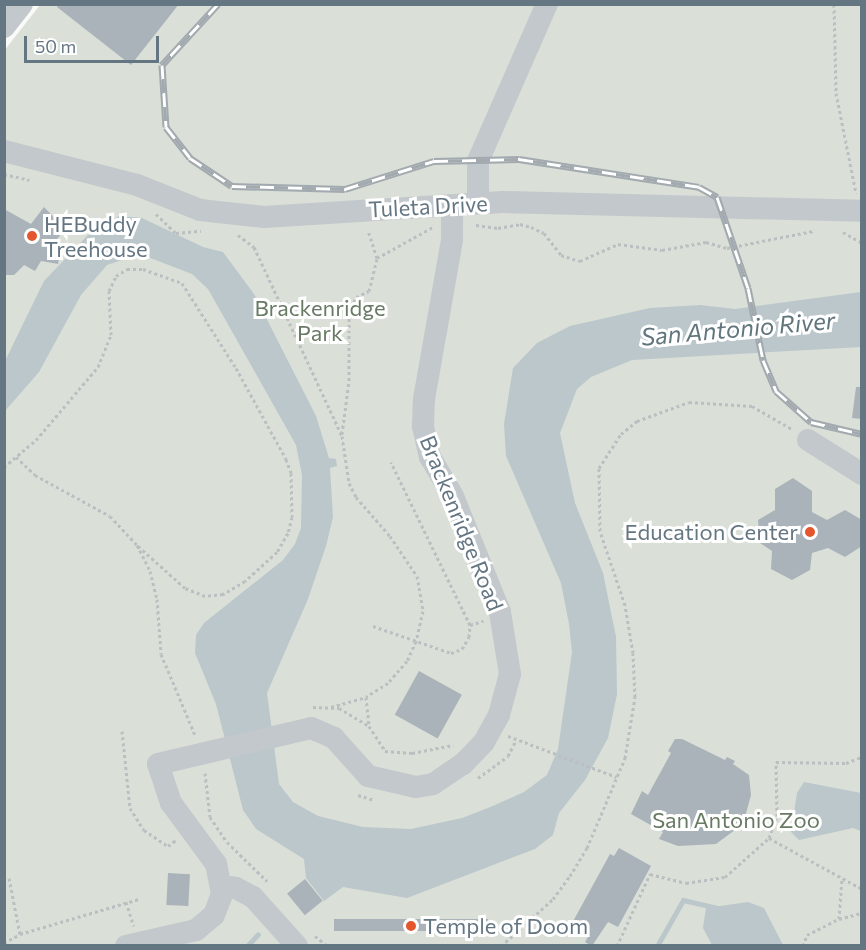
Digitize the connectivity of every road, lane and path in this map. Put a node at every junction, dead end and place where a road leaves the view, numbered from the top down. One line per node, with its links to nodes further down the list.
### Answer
1 (21, 4): 4 (street)
2 (547, 4): 8 (street)
3 (834, 4): 12 (path)
4 (4, 27)
5 (4, 151): 11 (street, Tuleta Drive)
6 (4, 174): 7 (path)
7 (31, 180)
8 (478, 202): 10 (street, Tuleta Drive); 12 (street, Tuleta Drive)
9 (149, 205): 14 (path)
10 (452, 205): 11 (street, Tuleta Drive); 36 (street, Brackenridge Road)
11 (362, 210): 20 (path)
12 (861, 211)
13 (466, 224): 18 (path)
14 (211, 227)
15 (433, 227): 20 (path)
16 (227, 229): 21 (path)
17 (834, 230): 19 (path)
18 (816, 231)
19 (861, 243)
20 (377, 258): 21 (path)
21 (342, 436): 31 (path)
22 (808, 440): 26 (street); 41 (path)
23 (16, 457): 25 (path); 27 (path); 27 (path)
24 (391, 462): 29 (path)
25 (4, 467)
26 (861, 474)
27 (136, 545): 39 (path)
28 (487, 620): 29 (path)
29 (470, 625): 31 (path)
30 (373, 626): 31 (path)
31 (416, 642): 32 (path)
32 (366, 697): 33 (path); 35 (path)
33 (331, 707): 34 (path); 35 (path)
34 (310, 708)
35 (369, 726): 38 (path)
36 (493, 729): 39 (street, Brackenridge Road); 41 (path)
37 (122, 731): 44 (path)
38 (458, 744)
39 (206, 753): 43 (path); 47 (street, Brackenridge Road)
40 (861, 757): 42 (path)
41 (618, 777): 57 (path)
42 (770, 838): 46 (path); 58 (path)
43 (227, 842)
44 (184, 845)
45 (9, 878): 53 (path)
46 (842, 878): 48 (path); 52 (path)
47 (222, 886): 54 (street); 56 (street)
48 (861, 889)
49 (139, 899): 50 (path)
50 (126, 903): 53 (path); 54 (path)
51 (861, 913): 52 (path)
52 (839, 919): 59 (path)
53 (20, 934): 55 (path)
54 (133, 938)
55 (4, 944)
56 (297, 945)
57 (501, 945)
58 (617, 945)
59 (804, 945)

